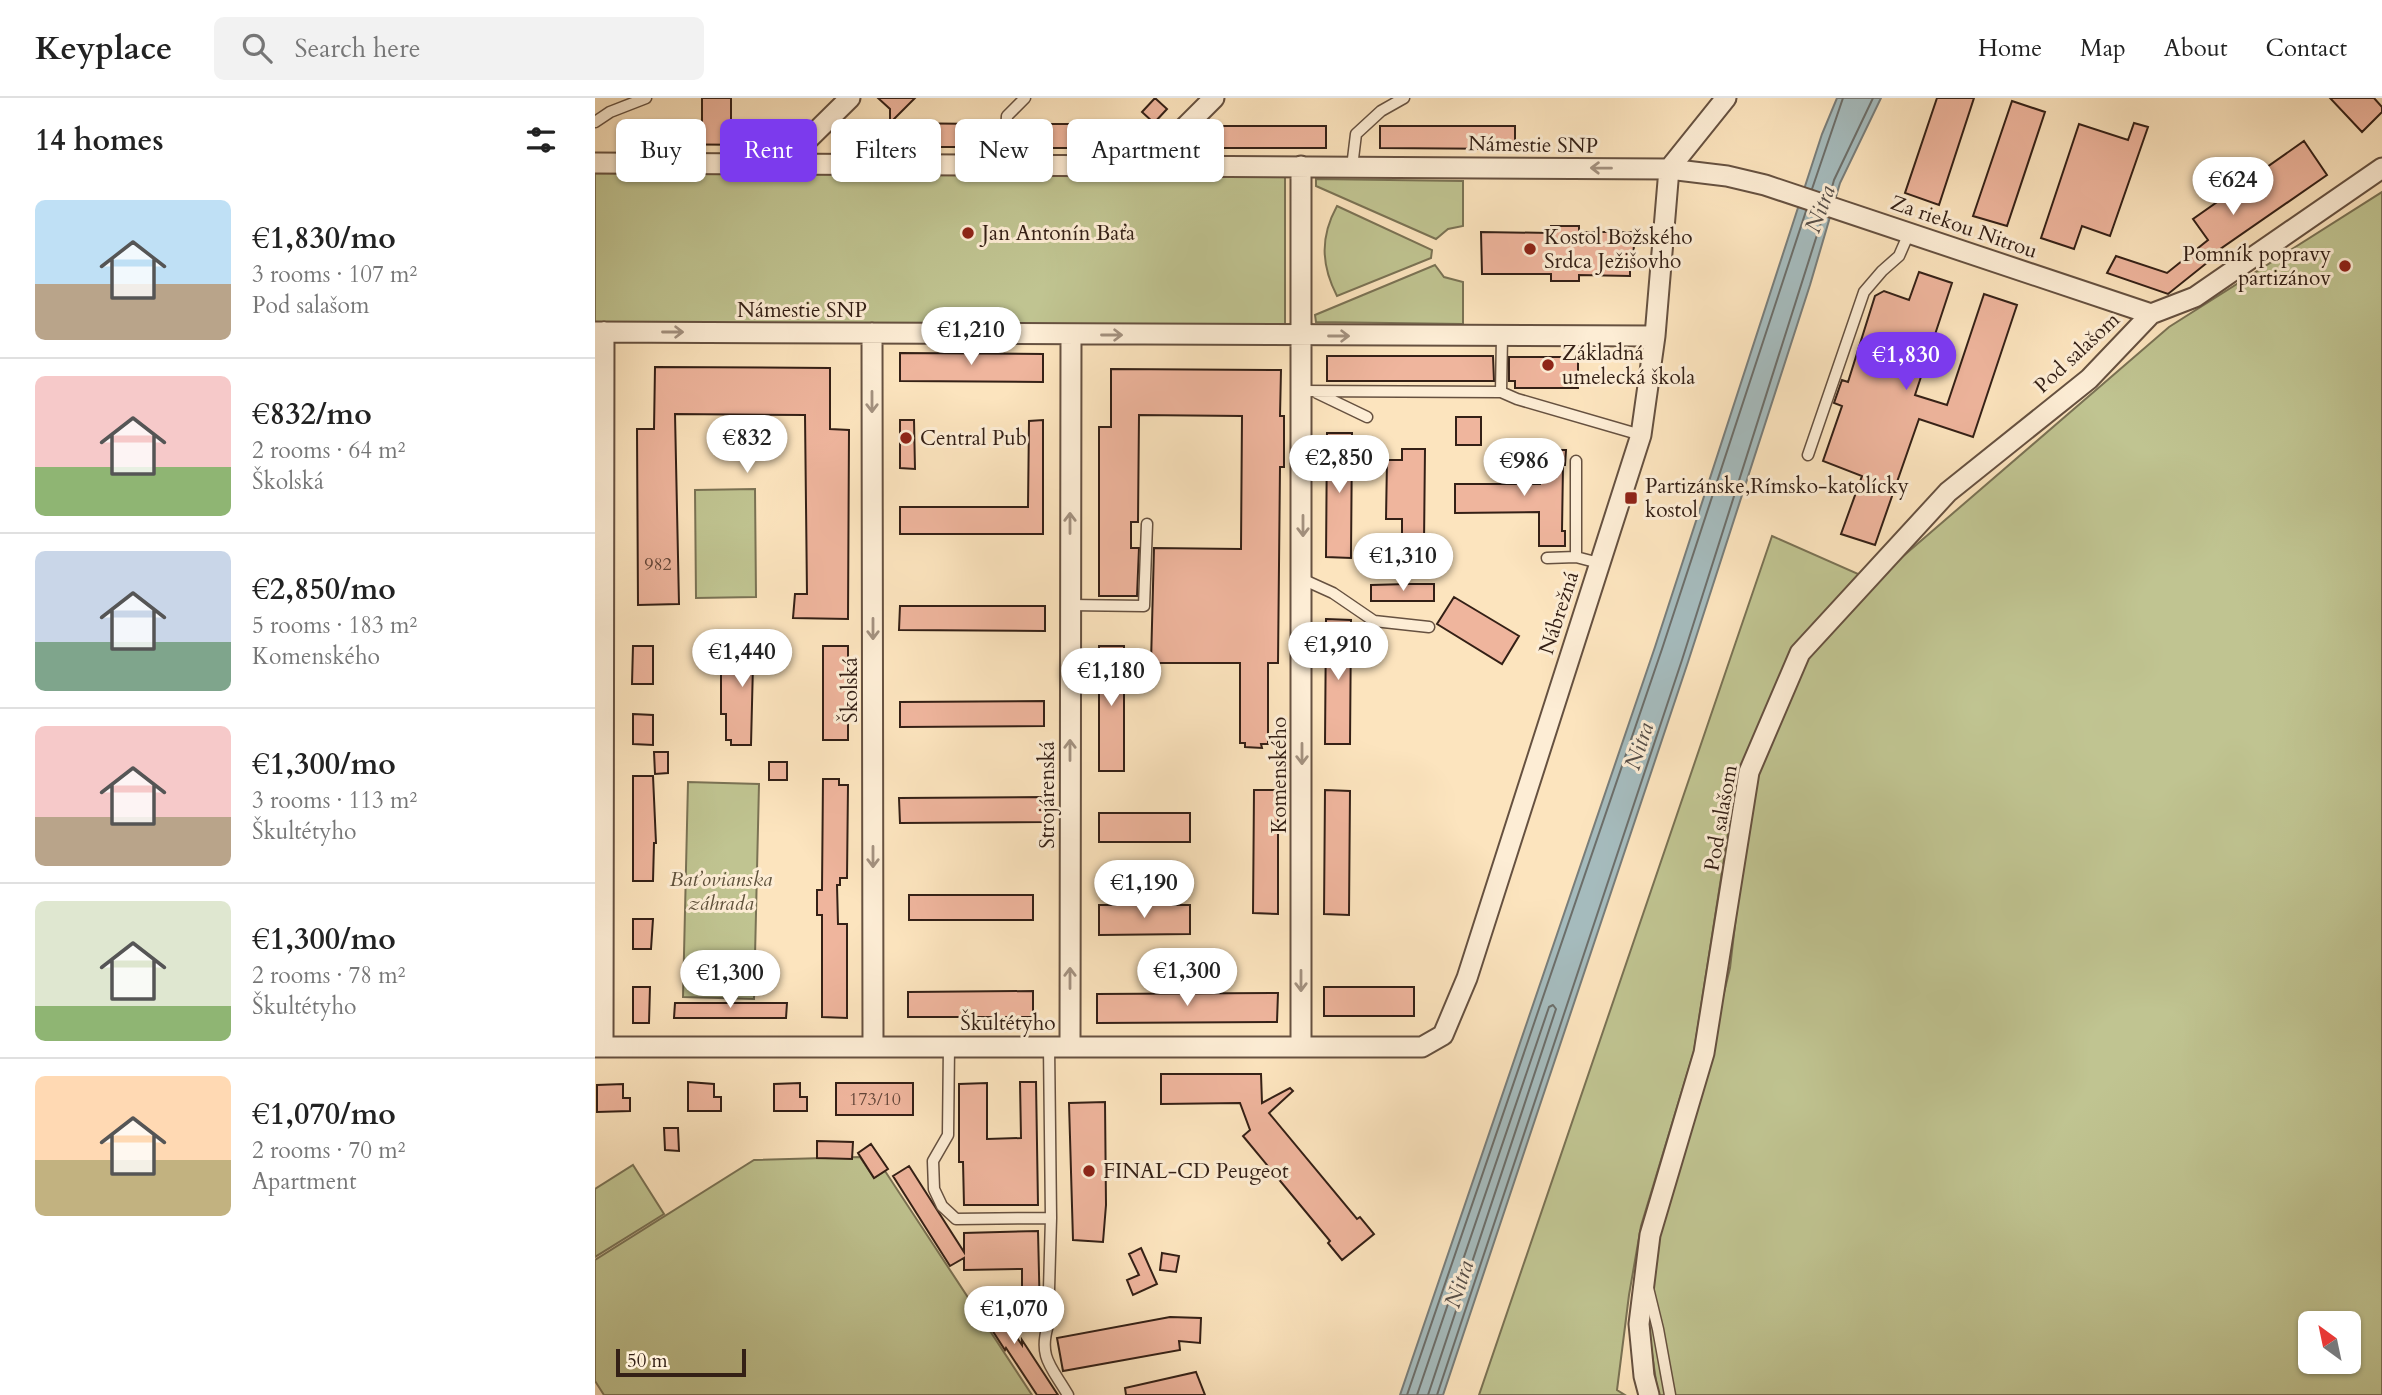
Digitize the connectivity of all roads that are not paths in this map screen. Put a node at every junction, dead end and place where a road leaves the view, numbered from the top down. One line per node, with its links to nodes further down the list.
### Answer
1 (646, 98): 9 (lane)
2 (850, 98): 10 (street)
3 (1025, 98): 7 (lane)
4 (1214, 98): 8 (street)
5 (1404, 98): 17 (lane)
6 (1726, 98): 19 (street)
7 (1007, 119)
8 (1193, 119)
9 (595, 122)
10 (817, 131)
11 (595, 163): 12 (street, Námestie SNP)
12 (720, 164)
13 (817, 164): 15 (street, Námestie SNP)
14 (1224, 165): 16 (street, Námestie SNP)
15 (955, 166)
16 (1301, 166): 17 (street, Námestie SNP); 26 (street)
17 (1352, 167): 19 (street, Námestie SNP, one-way to 17)
18 (2382, 168): 22 (street)
19 (1669, 169): 20 (street, Námestie SNP); 28 (street, Nábrežná)
20 (1764, 184): 21 (street, Za riekou Nitrou)
21 (1909, 233): 22 (street, Za riekou Nitrou); 33 (lane)
22 (2151, 314): 50 (street, Pod salašom)
23 (600, 332): 24 (street, Námestie SNP, one-way to 24); 47 (street)
24 (872, 334): 25 (street, Námestie SNP); 42 (street, Školská, one-way to 42)
25 (1071, 334): 26 (street, Námestie SNP, one-way to 26); 40 (street, Strojárenská, one-way to 25)
26 (1303, 335): 27 (street, Námestie SNP, one-way to 27); 29 (street, Komenského)
27 (1502, 336): 28 (street, Námestie SNP); 30 (lane)
28 (1655, 336): 32 (street, Nábrežná)
29 (1308, 391): 30 (lane); 31 (lane); 39 (street, Komenského, one-way to 39)
30 (1501, 392): 32 (lane)
31 (1367, 416)
32 (1641, 435): 38 (street, Nábrežná)
33 (1808, 455)
34 (1576, 461): 36 (lane)
35 (1147, 524): 40 (lane)
36 (1576, 557): 37 (lane); 38 (lane)
37 (1547, 558)
38 (1599, 563): 48 (street, Nábrežná)
39 (1302, 579): 41 (lane); 46 (street, Komenského, one-way to 46)
40 (1070, 605): 45 (street, Strojárenská, one-way to 40)
41 (1429, 627)
42 (873, 1046): 43 (street, Škultétyho); 47 (street, Škultétyho)
43 (949, 1046): 44 (street, Škultétyho); 49 (lane)
44 (1049, 1046): 45 (street, Škultétyho); 49 (lane)
45 (1070, 1046): 46 (street, Škultétyho)
46 (1301, 1046): 48 (street, Škultétyho)
47 (599, 1047)
48 (1422, 1047)
49 (1051, 1218): 51 (lane)
50 (1646, 1278): 52 (street, Pod salašom); 53 (lane)
51 (1068, 1395)
52 (1649, 1395)
53 (1670, 1395)

